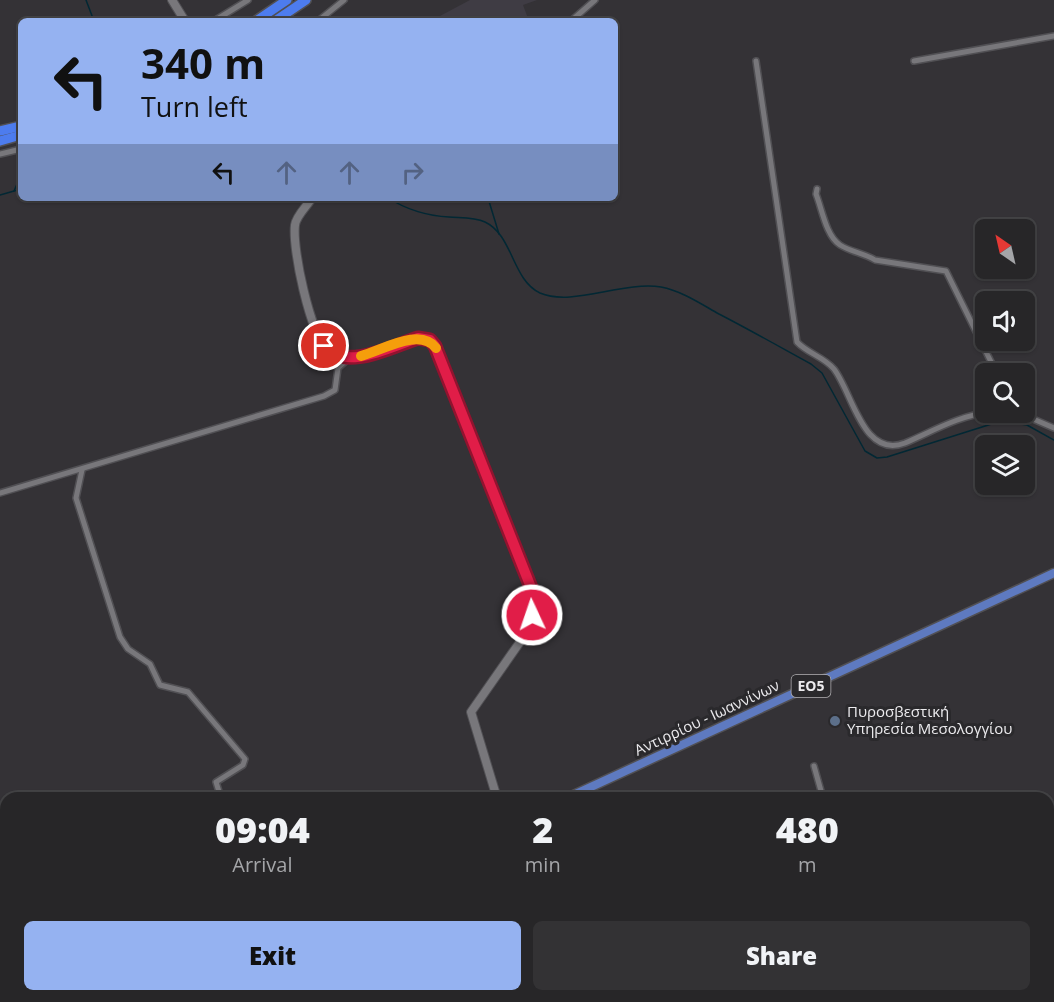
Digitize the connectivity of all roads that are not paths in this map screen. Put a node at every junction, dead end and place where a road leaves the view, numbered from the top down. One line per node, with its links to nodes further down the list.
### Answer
1 (172, 0): 7 (street)
2 (248, 0): 8 (street)
3 (287, 0): 9 (highway)
4 (306, 0): 10 (highway)
5 (344, 0): 11 (street)
6 (595, 0): 12 (street)
7 (183, 18)
8 (219, 18)
9 (260, 18)
10 (279, 18)
11 (322, 18)
12 (574, 18)
13 (1054, 36): 15 (street)
14 (756, 61): 26 (street)
15 (914, 61)
16 (18, 127): 17 (highway)
17 (0, 131)
18 (18, 136): 19 (highway)
19 (0, 141)
20 (18, 150): 21 (street)
21 (0, 154)
22 (817, 189): 25 (street)
23 (310, 201): 24 (street)
24 (350, 358): 29 (street); 34 (street)
25 (992, 363)
26 (975, 416)
27 (1035, 420): 28 (street)
28 (1054, 428)
29 (82, 470): 30 (street); 33 (street)
30 (0, 493)
31 (1054, 573): 35 (main road, Αντιρρίου - Ιωαννίνων / ΕΟ5)
32 (814, 766): 36 (street)
33 (219, 792)
34 (495, 792)
35 (580, 792)
36 (821, 792)

